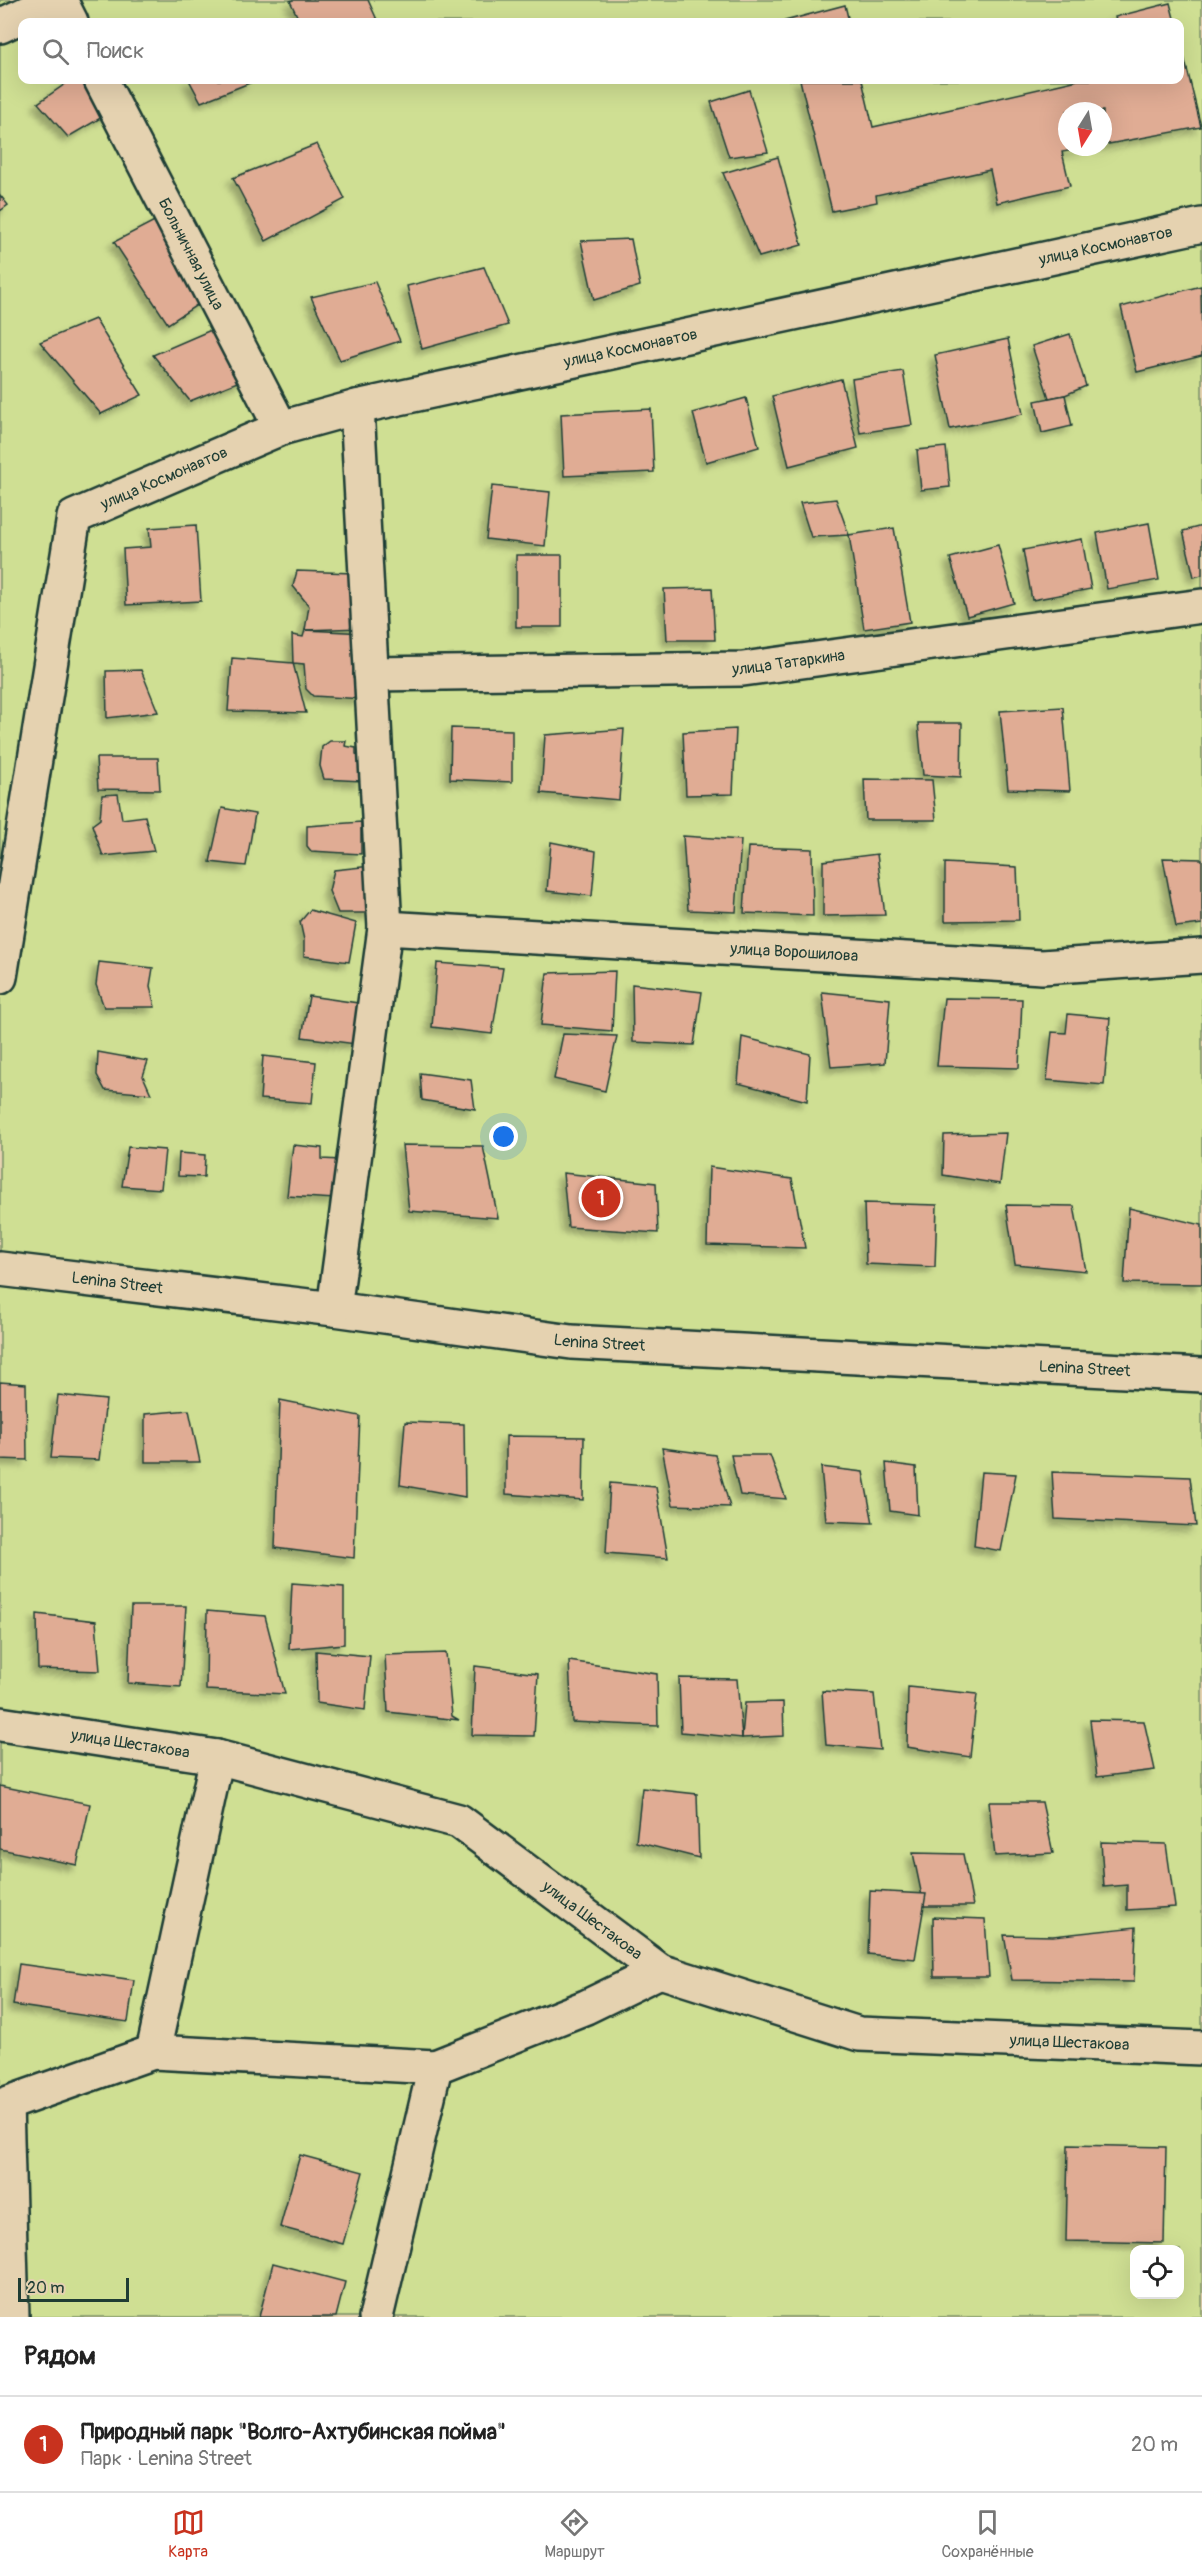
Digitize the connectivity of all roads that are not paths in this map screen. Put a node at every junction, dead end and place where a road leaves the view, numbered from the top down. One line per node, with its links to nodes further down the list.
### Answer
1 (55, 0): 4 (street)
2 (60, 0): 3 (street)
3 (69, 18)
4 (0, 26)
5 (103, 84): 8 (street, Больничная улица)
6 (1202, 225): 7 (street, улица Космонавтов)
7 (357, 407): 8 (street, улица Космонавтов); 10 (street)
8 (281, 428): 13 (street, улица Космонавтов)
9 (1202, 606): 10 (street, улица Татаркина)
10 (371, 674): 11 (street)
11 (385, 928): 12 (street, улица Ворошилова); 15 (street)
12 (1202, 957)
13 (0, 977)
14 (0, 1269): 15 (street, Lenina Street)
15 (334, 1309): 16 (street, Lenina Street)
16 (1202, 1375)
17 (0, 1724): 18 (street, улица Шестакова)
18 (217, 1757): 19 (street, улица Шестакова); 21 (street)
19 (660, 1971): 20 (street, улица Шестакова); 22 (street)
20 (1202, 2048)
21 (153, 2052): 22 (street); 23 (street)
22 (435, 2067): 24 (street)
23 (12, 2317)
24 (376, 2317)

